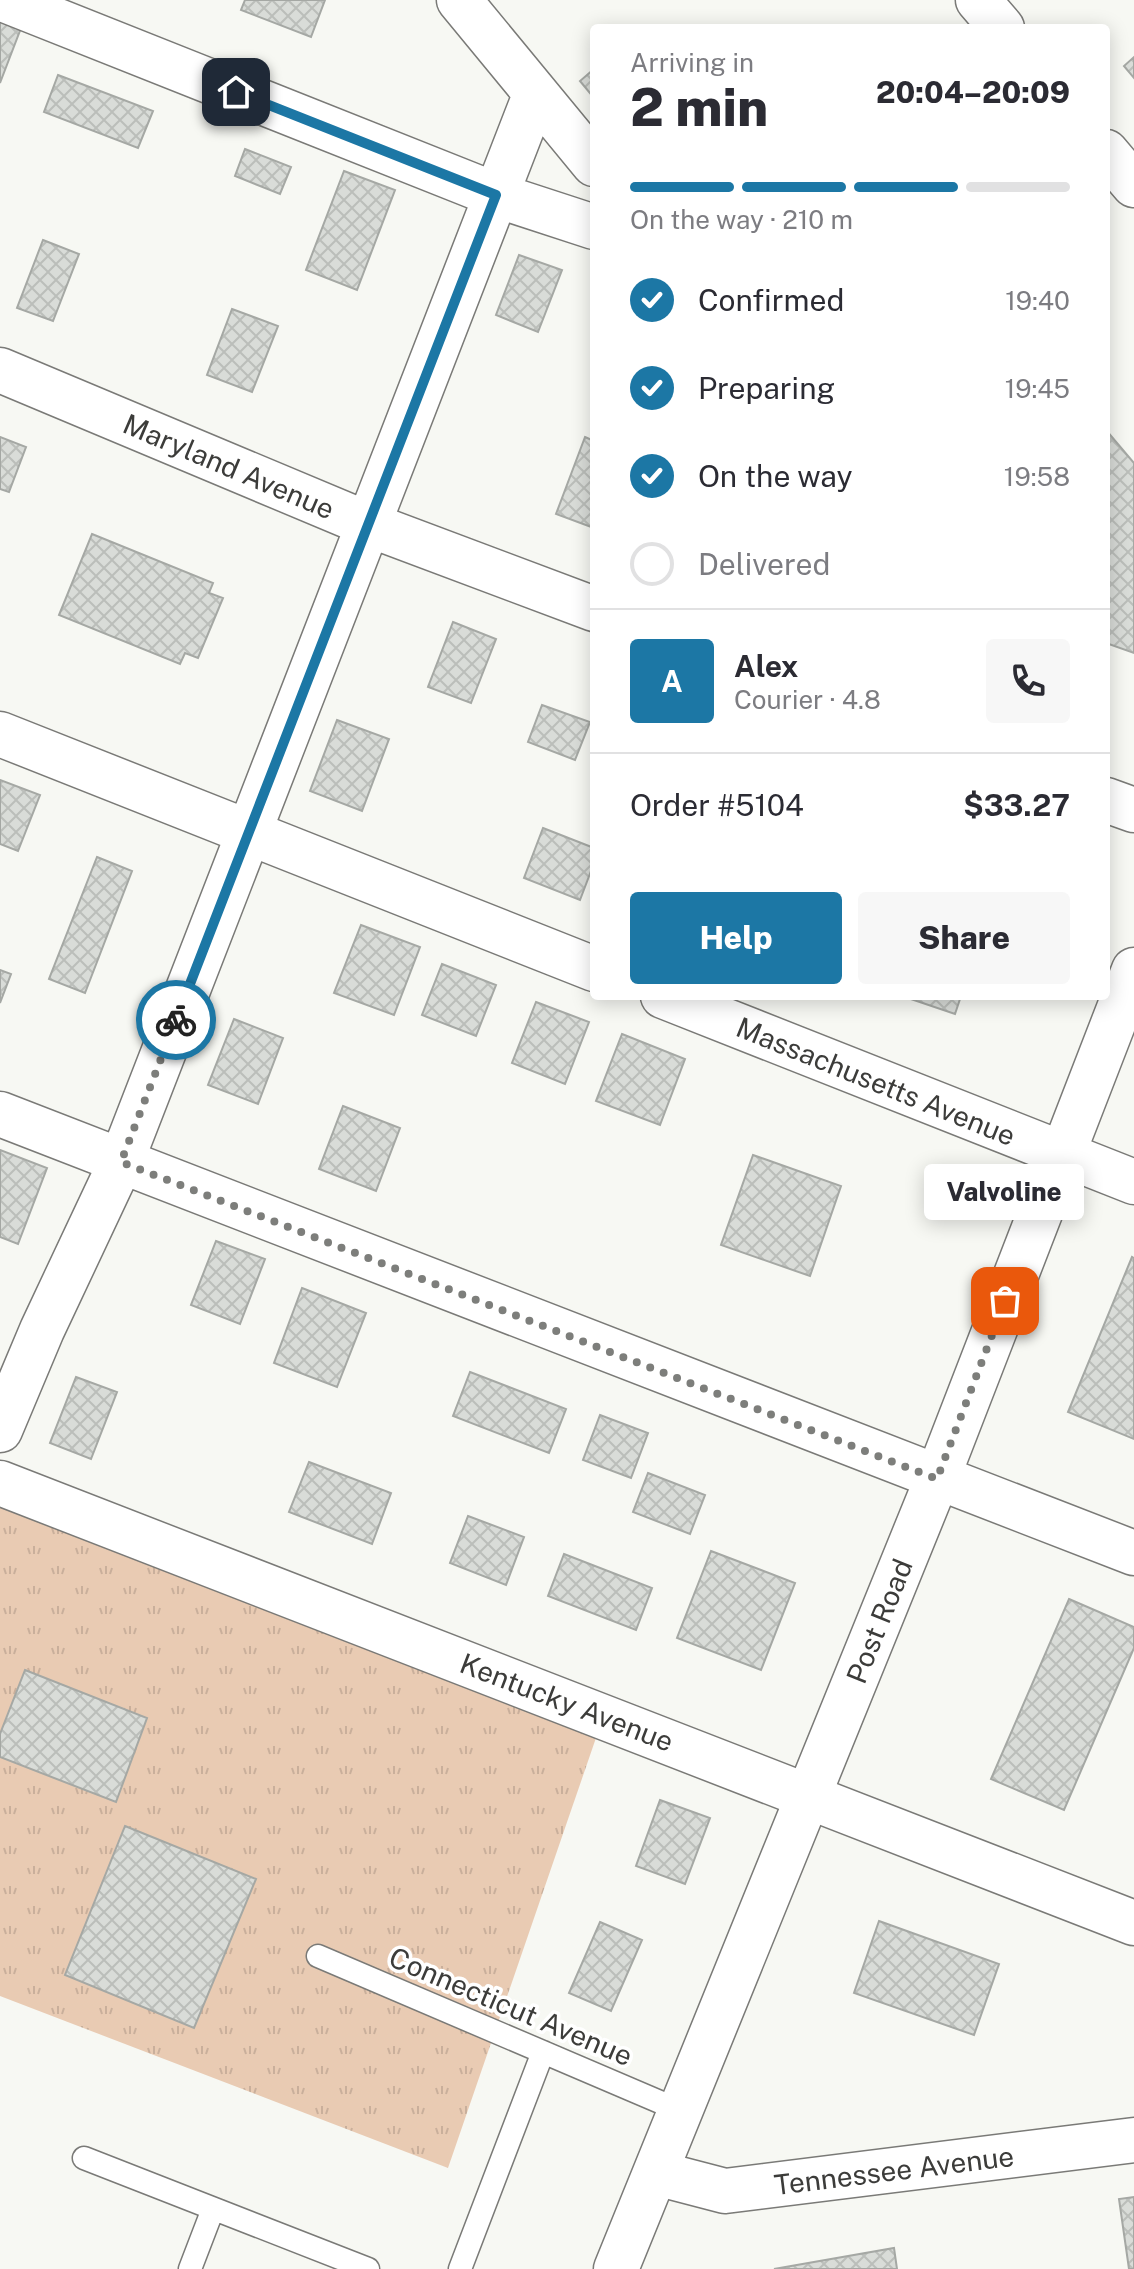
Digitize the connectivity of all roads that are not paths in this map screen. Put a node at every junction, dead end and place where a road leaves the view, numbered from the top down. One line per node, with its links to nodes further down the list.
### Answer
1 (5, 0): 9 (street)
2 (459, 0): 5 (street)
3 (978, 0): 4 (street)
4 (999, 24)
5 (535, 95): 7 (street); 9 (street)
6 (1110, 157): 8 (street)
7 (590, 159)
8 (1134, 185)
9 (496, 195): 10 (street); 12 (street)
10 (590, 226)
11 (0, 370): 12 (street, Maryland Avenue)
12 (370, 525): 13 (street, Maryland Avenue); 15 (street)
13 (590, 608)
14 (0, 734): 15 (street)
15 (251, 832): 16 (street); 21 (street)
16 (590, 967)
17 (1134, 970): 20 (street, Post Road)
18 (673, 1000): 20 (street, Massachusetts Avenue)
19 (0, 1114): 21 (street)
20 (1061, 1154): 22 (street, Massachusetts Avenue); 24 (street, Post Road)
21 (121, 1162): 23 (street); 24 (street)
22 (1134, 1182)
23 (0, 1430)
24 (937, 1479): 26 (street); 27 (street, Post Road)
25 (0, 1483): 27 (street, Kentucky Avenue)
26 (1134, 1553)
27 (807, 1795): 28 (street, Kentucky Avenue); 31 (street, Post Road)
28 (1134, 1923)
29 (318, 1956): 30 (lane, Connecticut Avenue)
30 (543, 2052): 31 (lane, Connecticut Avenue); 38 (lane)
31 (681, 2111): 34 (street, Post Road)
32 (1134, 2140): 34 (street, Tennessee Avenue)
33 (84, 2158): 35 (lane)
34 (656, 2173): 39 (street, Post Road)
35 (213, 2209): 36 (lane); 37 (lane)
36 (190, 2269)
37 (368, 2269)
38 (460, 2269)
39 (616, 2269)

